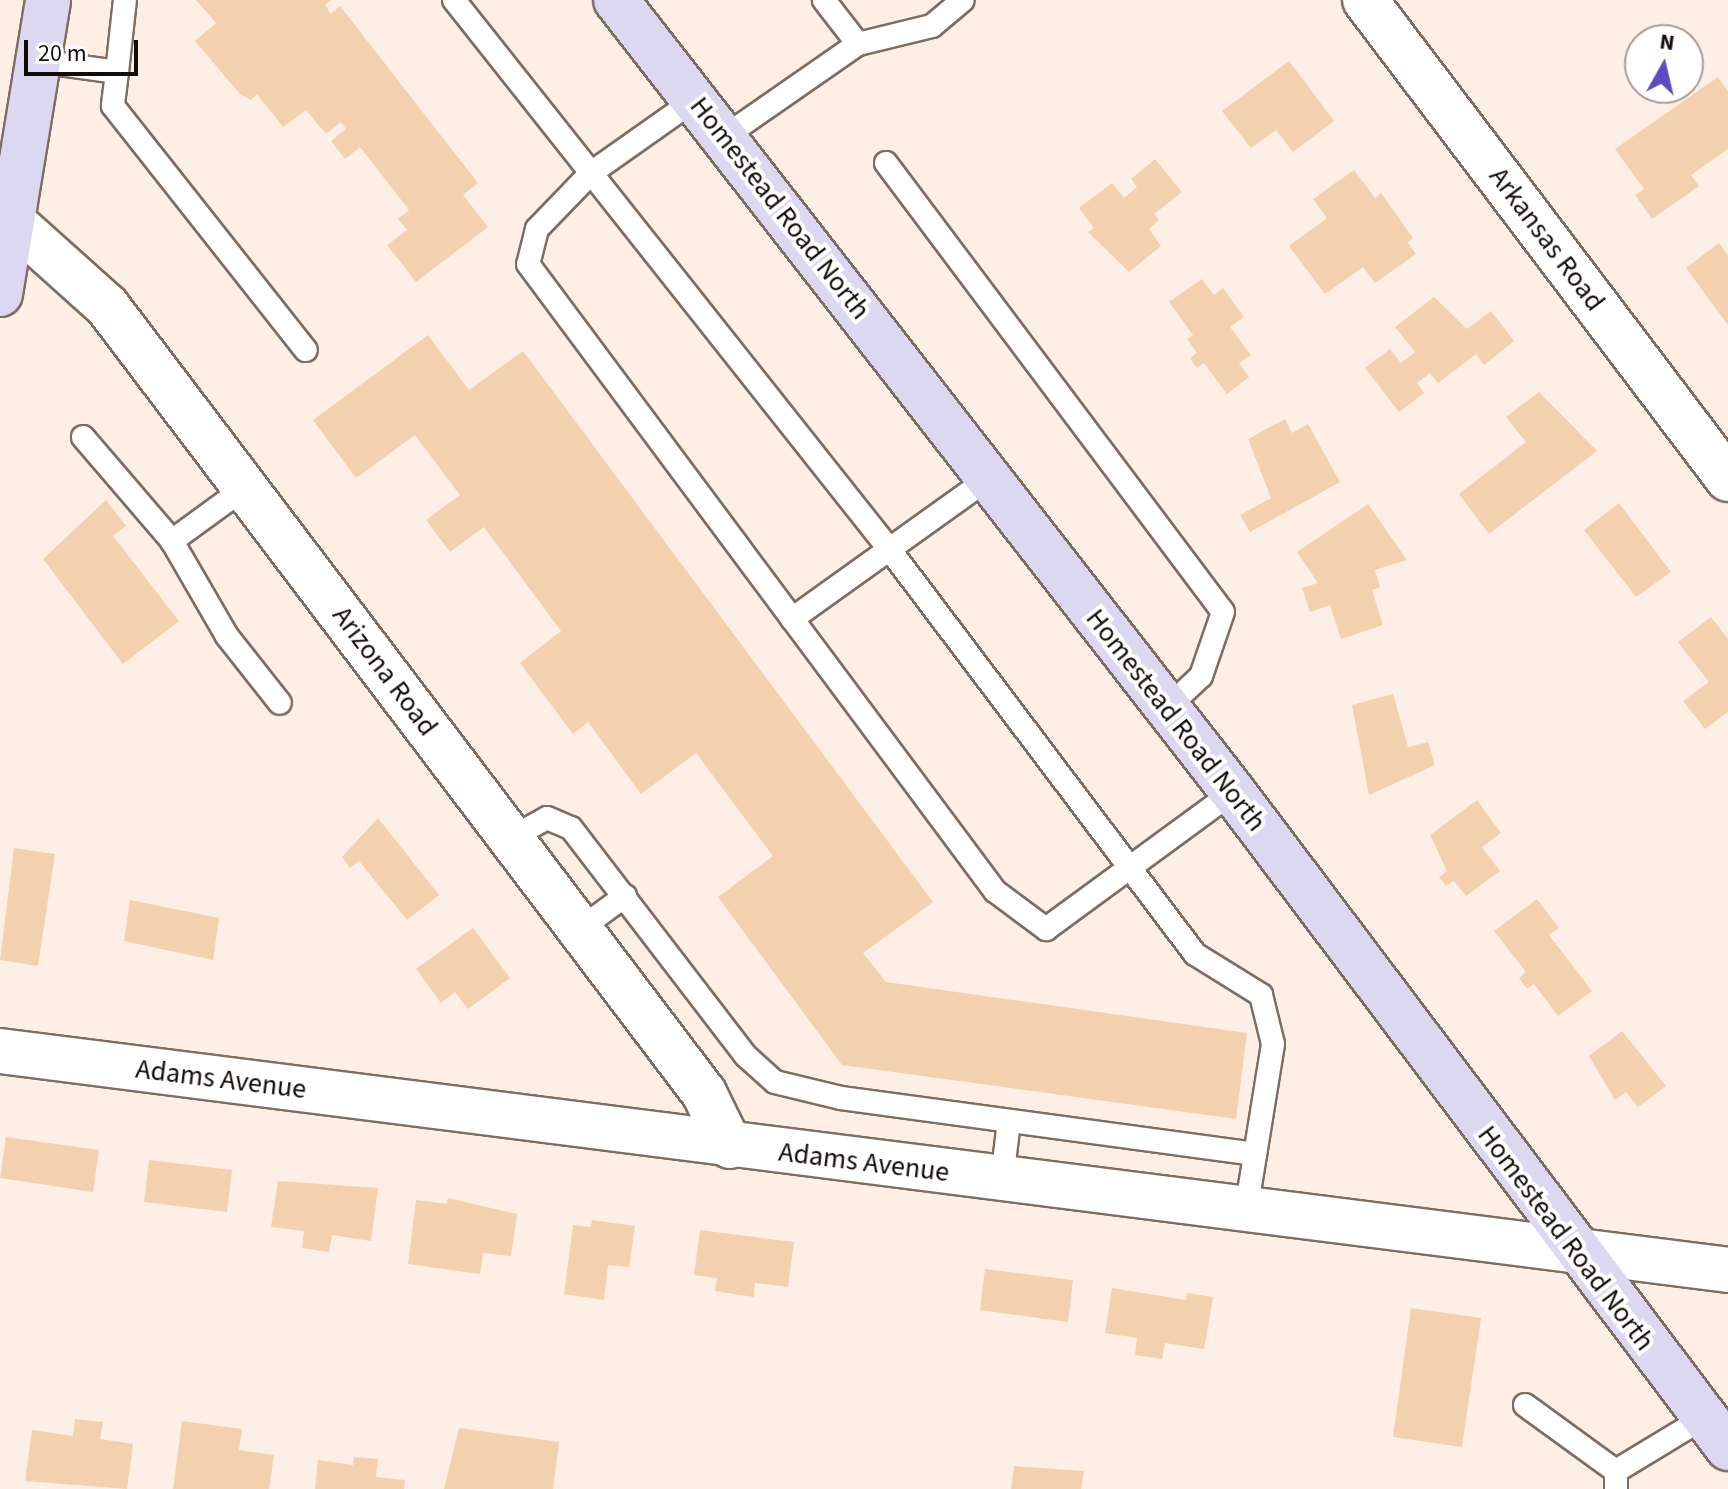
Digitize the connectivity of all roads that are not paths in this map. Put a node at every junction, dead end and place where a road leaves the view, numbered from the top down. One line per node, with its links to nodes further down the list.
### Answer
1 (48, 0): 9 (main road)
2 (125, 0): 10 (lane)
3 (454, 0): 15 (lane)
4 (616, 0): 11 (main road, Homestead Road North)
5 (824, 0): 8 (lane)
6 (963, 0): 8 (lane)
7 (1365, 0): 21 (street, Arkansas Road)
8 (858, 44): 12 (lane)
9 (38, 61): 10 (lane); 14 (main road)
10 (117, 72): 18 (lane)
11 (696, 99): 12 (main road, Homestead Road North); 15 (lane)
12 (724, 137): 20 (main road, Homestead Road North)
13 (886, 163): 27 (lane)
14 (10, 169): 16 (main road)
15 (591, 173): 24 (lane); 25 (lane)
16 (11, 220): 17 (main road); 22 (street, Arizona Road)
17 (0, 294)
18 (306, 350)
19 (83, 437): 23 (lane)
20 (990, 477): 24 (lane); 27 (main road, Homestead Road North)
21 (1728, 479)
22 (246, 487): 23 (lane); 29 (street, Arizona Road)
23 (172, 541): 26 (lane)
24 (890, 550): 25 (lane); 30 (lane)
25 (792, 619): 30 (lane)
26 (280, 703)
27 (1166, 709): 28 (main road, Homestead Road North)
28 (1233, 792): 30 (lane); 39 (main road, Homestead Road North)
29 (511, 838): 31 (lane); 32 (street, Arizona Road)
30 (1128, 865): 36 (lane)
31 (625, 896): 32 (lane); 34 (lane)
32 (580, 929): 35 (street, Arizona Road)
33 (0, 1051): 35 (street, Adams Avenue)
34 (1009, 1121): 36 (lane); 37 (lane)
35 (730, 1146): 37 (street, Adams Avenue)
36 (1255, 1154): 38 (lane)
37 (1002, 1179): 38 (street, Adams Avenue)
38 (1246, 1210): 39 (street, Adams Avenue)
39 (1573, 1250): 40 (street, Adams Avenue); 42 (main road, Homestead Road North)
40 (1728, 1270)
41 (1525, 1405): 43 (lane)
42 (1717, 1432): 43 (lane)
43 (1616, 1480)

